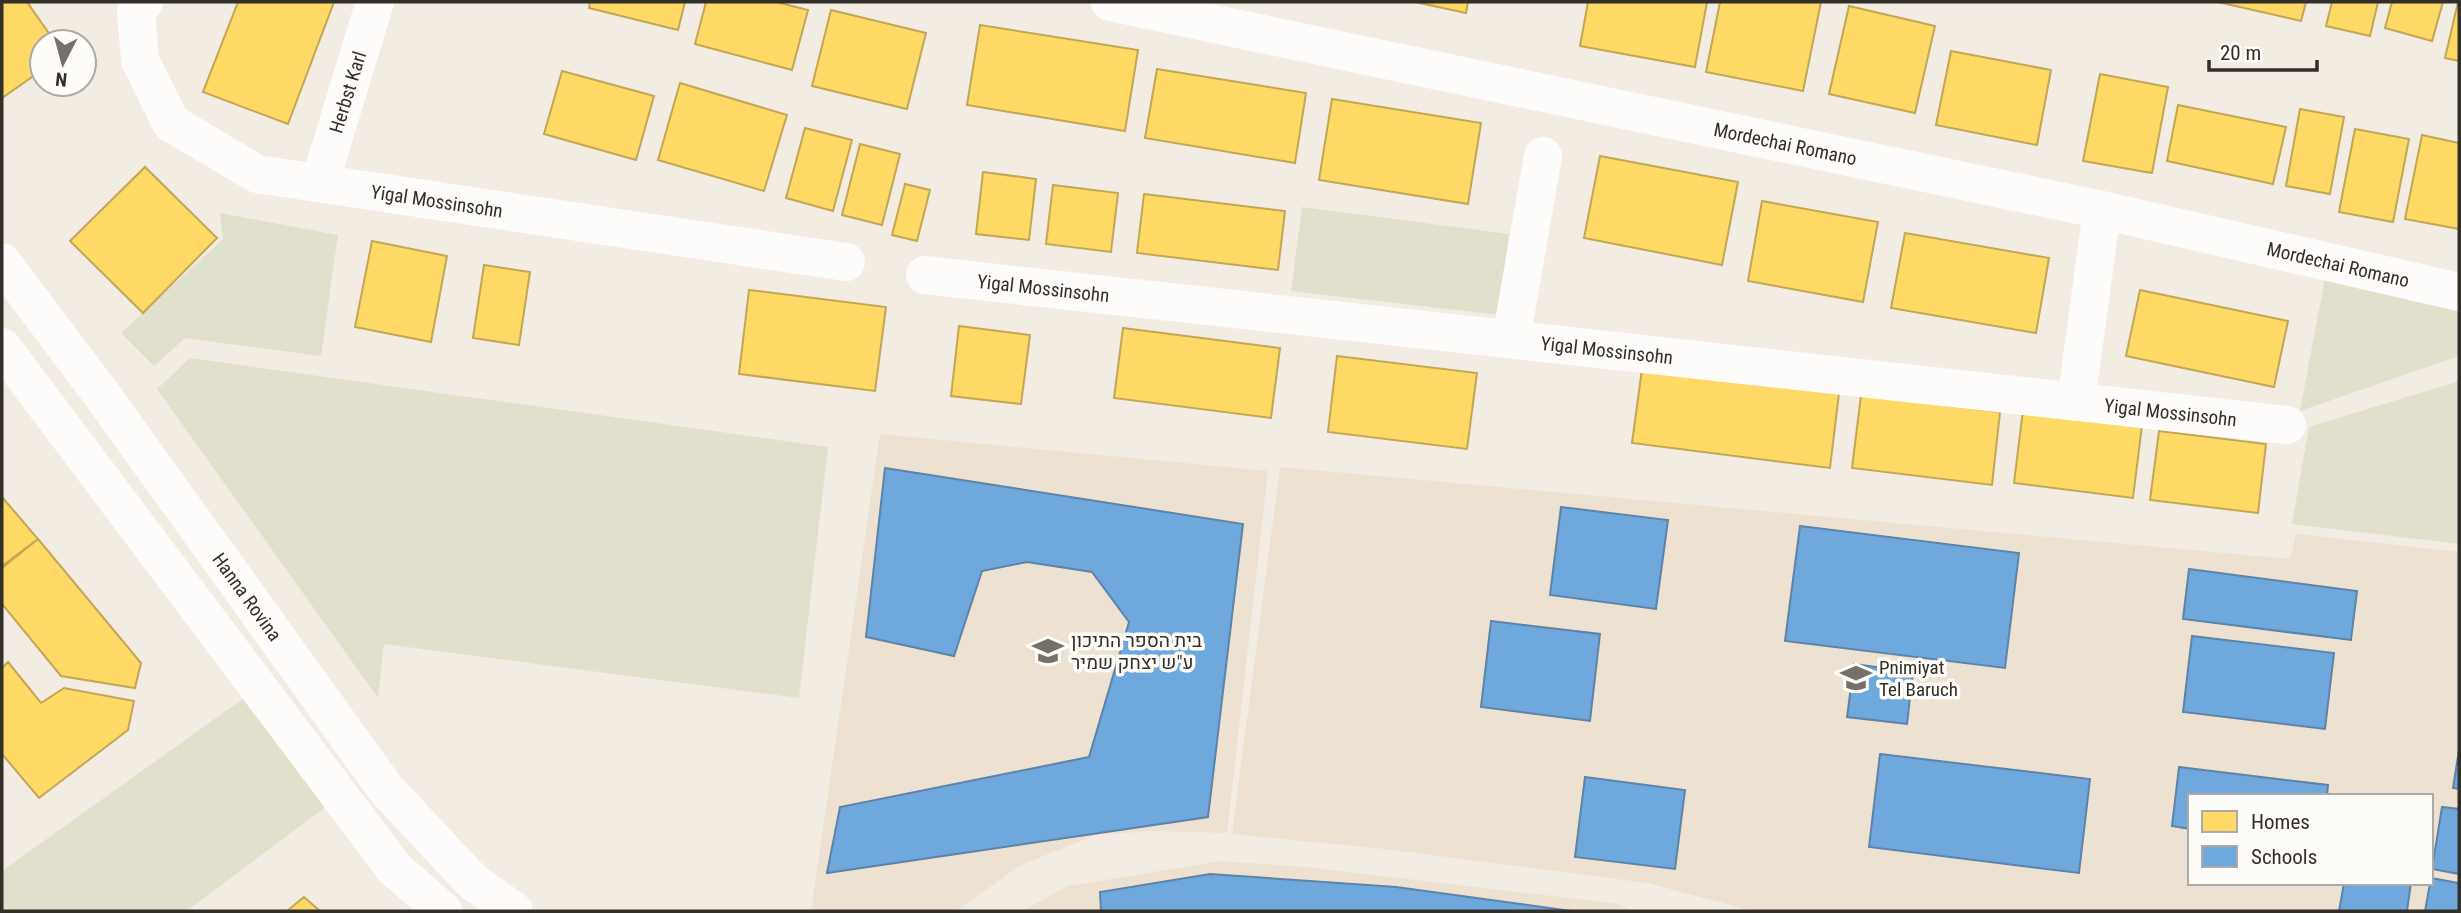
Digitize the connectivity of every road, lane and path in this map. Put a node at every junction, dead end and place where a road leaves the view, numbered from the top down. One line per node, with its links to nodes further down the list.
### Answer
1 (144, 2): 5 (street, Yigal Mossinsohn)
2 (375, 2): 5 (street, Herbst Karl)
3 (1110, 2): 6 (street, Mordechai Romano)
4 (1543, 156): 11 (street)
5 (320, 182): 8 (street, Yigal Mossinsohn)
6 (2102, 210): 10 (street, Mordechai Romano); 13 (street)
7 (2, 262): 16 (street, Hanna Rovina)
8 (846, 262)
9 (925, 275): 11 (street, Yigal Mossinsohn)
10 (2459, 292)
11 (1511, 339): 13 (street, Yigal Mossinsohn)
12 (2, 348): 15 (street)
13 (2077, 402): 14 (street, Yigal Mossinsohn)
14 (2287, 425)
15 (443, 911)
16 (514, 911)

